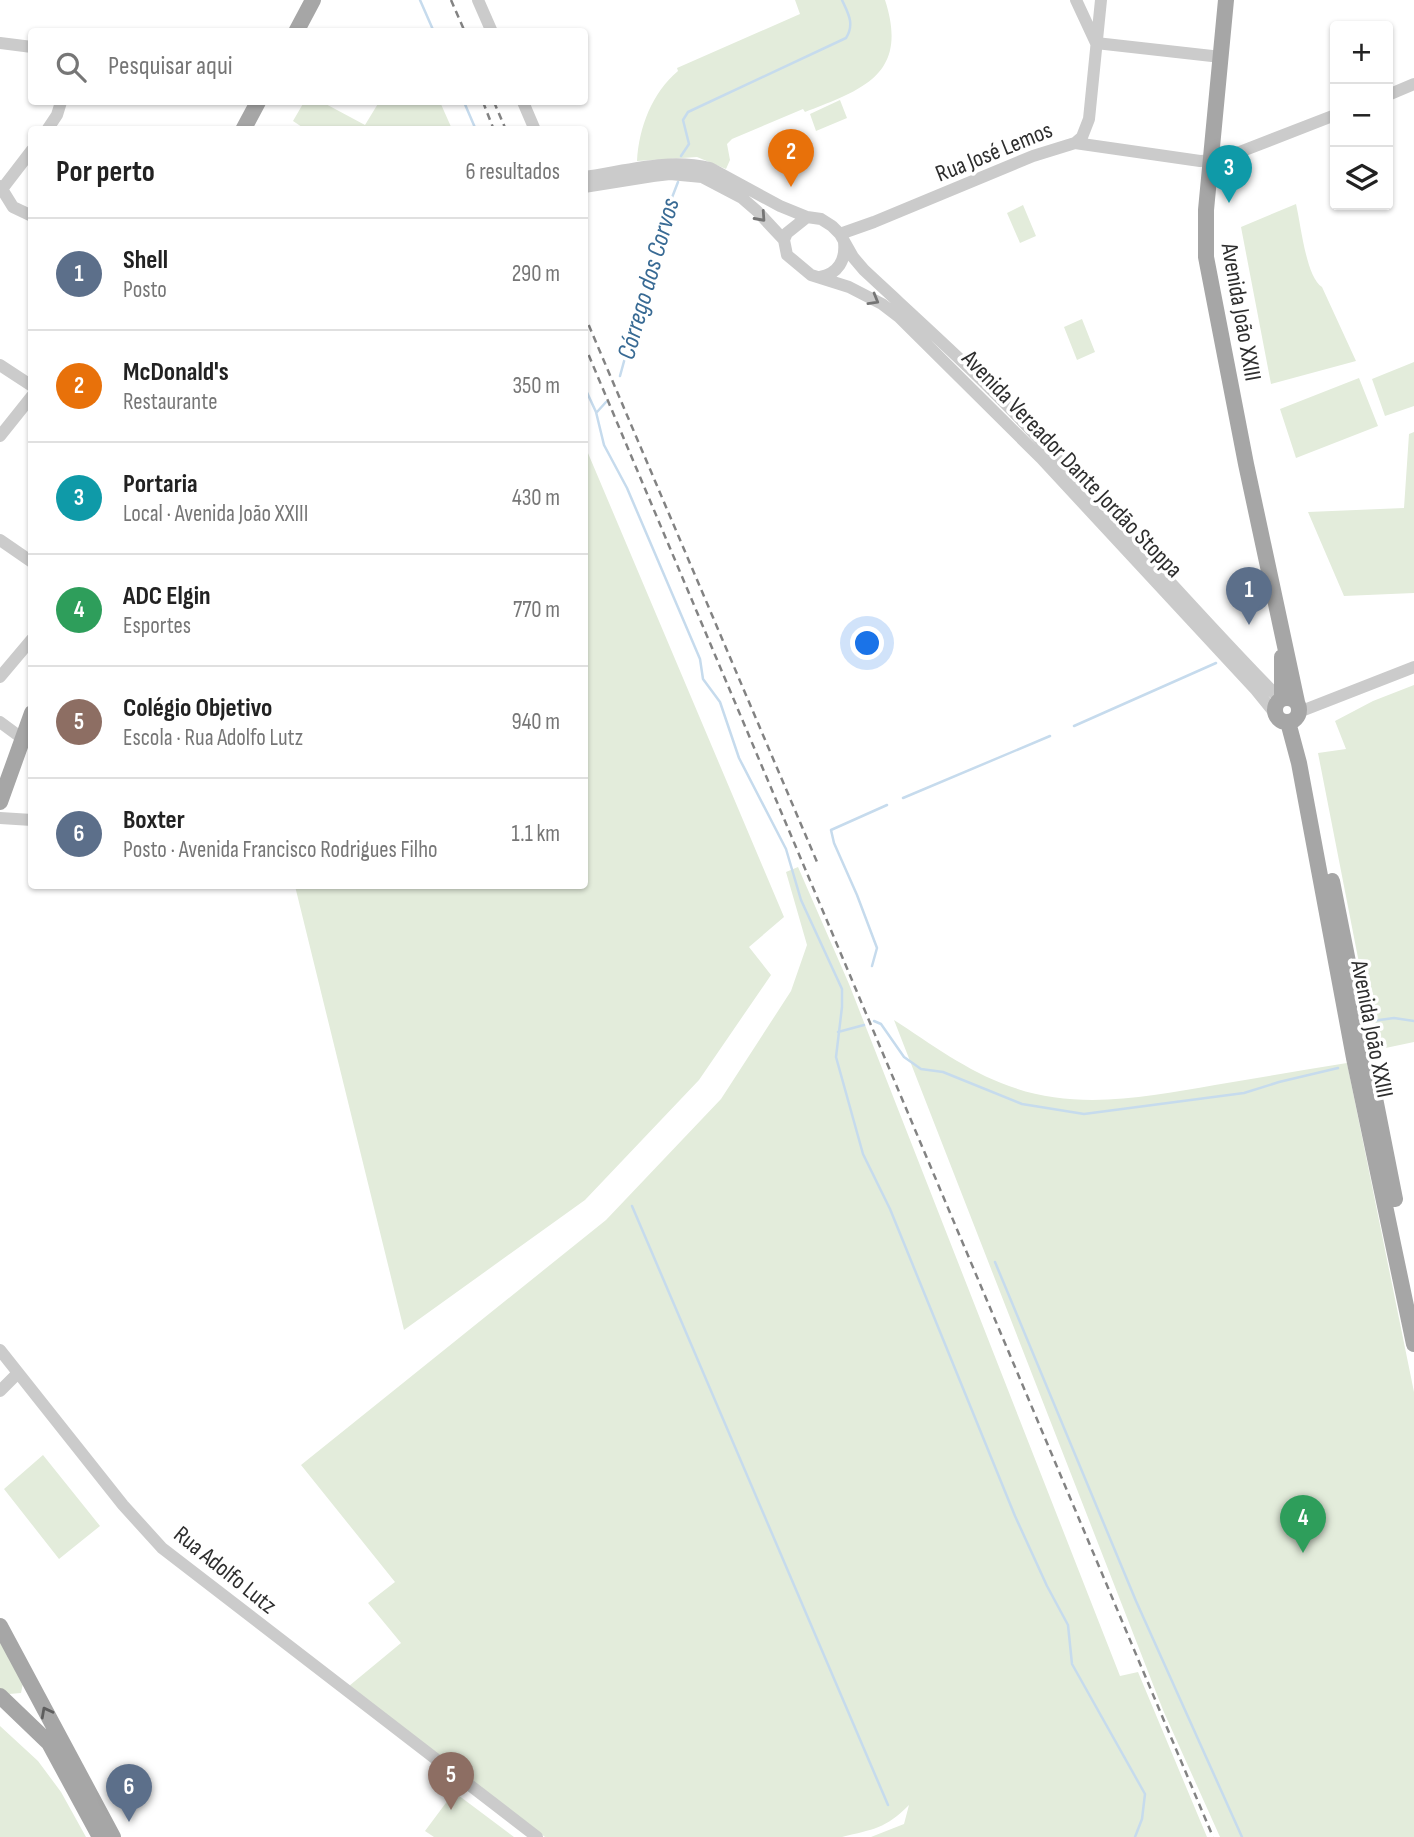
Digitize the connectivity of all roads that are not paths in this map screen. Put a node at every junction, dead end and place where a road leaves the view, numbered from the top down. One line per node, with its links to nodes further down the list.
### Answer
1 (313, 0): 7 (main road)
2 (478, 0): 8 (street)
3 (486, 0): 9 (street)
4 (1076, 0): 11 (street)
5 (1101, 0): 11 (street)
6 (1226, 0): 13 (main road, Avenida João XXIII)
7 (298, 28)
8 (490, 28)
9 (498, 28)
10 (0, 43): 12 (street)
11 (1096, 43): 13 (street); 25 (street)
12 (28, 46)
13 (1220, 57): 27 (main road, Avenida João XXIII)
14 (1414, 84): 15 (street)
15 (1393, 93)
16 (60, 105): 21 (street)
17 (256, 105): 22 (main road)
18 (524, 105): 23 (street)
19 (532, 105): 24 (street)
20 (1330, 117): 27 (street)
21 (50, 126)
22 (245, 126)
23 (533, 126)
24 (541, 126)
25 (1075, 143): 27 (street, Rua José Lemos); 33 (street, Rua José Lemos)
26 (28, 155): 30 (street)
27 (1211, 161): 45 (main road, Avenida João XXIII)
28 (588, 176): 32 (street, Avenida Vereador Dante Jordão Stoppa)
29 (588, 186): 34 (street, Avenida Vereador Dante Jordão Stoppa, one-way to 34)
30 (1, 188): 31 (street)
31 (28, 214)
32 (807, 217): 33 (street, Avenida Vereador Dante Jordão Stoppa); 34 (street)
33 (842, 238): 35 (street); 45 (street, Avenida Vereador Dante Jordão Stoppa)
34 (785, 240): 35 (street, Avenida Vereador Dante Jordão Stoppa)
35 (811, 275): 45 (street, Avenida Vereador Dante Jordão Stoppa, one-way to 45)
36 (0, 365): 37 (street)
37 (28, 384)
38 (28, 401): 39 (street)
39 (0, 436)
40 (0, 540): 41 (street)
41 (28, 559)
42 (28, 644): 44 (street)
43 (1414, 667): 45 (street)
44 (0, 677)
45 (1289, 710): 52 (main road, Avenida João XXIII); 53 (main road, Avenida João XXIII)
46 (0, 722): 48 (street)
47 (28, 725): 48 (main road)
48 (23, 739): 49 (main road)
49 (0, 802)
50 (0, 818): 51 (street)
51 (28, 820)
52 (1414, 1291)
53 (1414, 1344)
54 (0, 1350): 55 (street, Rua Adolfo Lutz)
55 (18, 1373): 56 (street); 62 (street, Rua Adolfo Lutz)
56 (0, 1391)
57 (0, 1626): 58 (main road)
58 (29, 1681): 59 (main road); 61 (main road, one-way to 58)
59 (0, 1697): 60 (main road)
60 (100, 1837)
61 (113, 1837)
62 (537, 1837)

